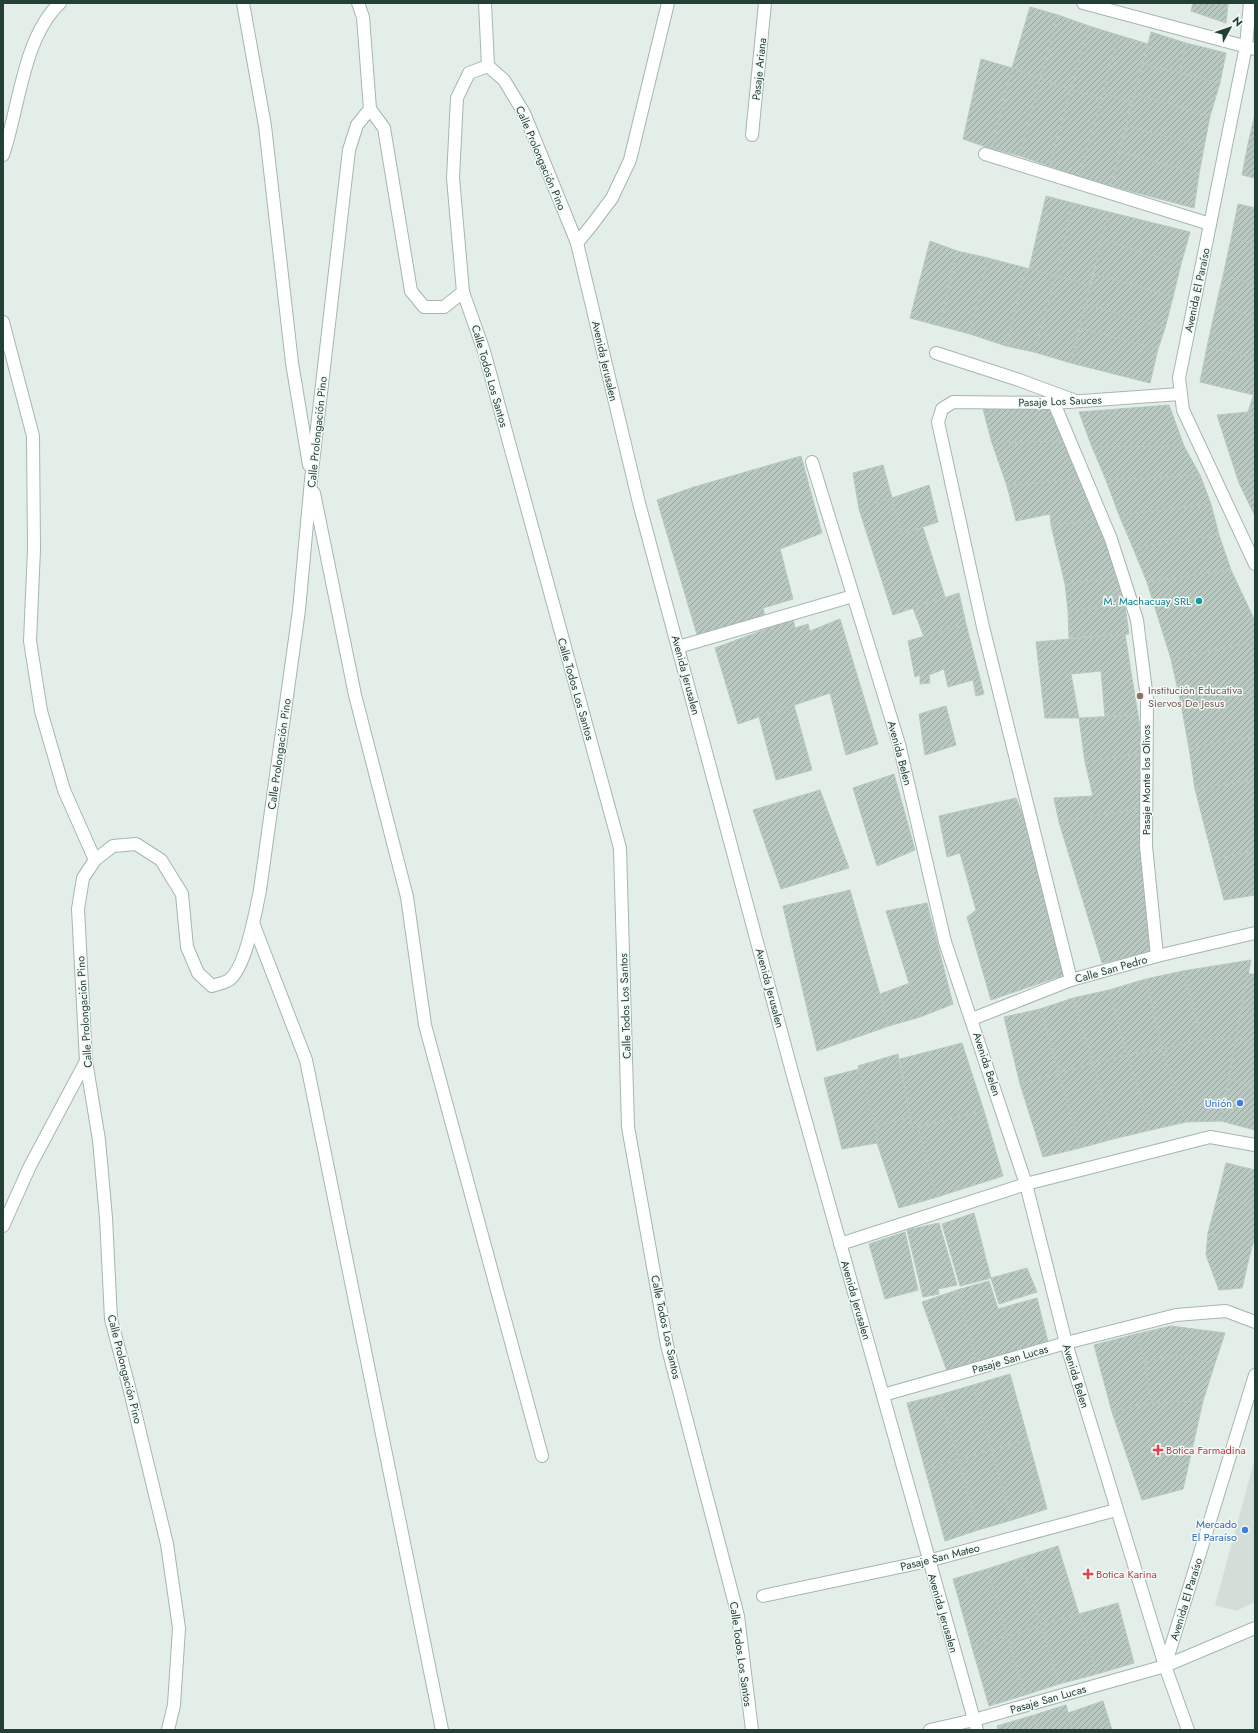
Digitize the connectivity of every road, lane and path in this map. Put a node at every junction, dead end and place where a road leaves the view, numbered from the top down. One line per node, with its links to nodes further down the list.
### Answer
1 (60, 3): 14 (street)
2 (244, 3): 24 (street)
3 (358, 3): 11 (street)
4 (486, 3): 10 (street)
5 (668, 3): 16 (street)
6 (765, 3): 12 (street, Pasaje Ariana)
7 (1083, 3): 9 (street)
8 (1250, 3): 9 (street, Avenida El Paraíso)
9 (1250, 47): 15 (street, Avenida El Paraíso)
10 (488, 66): 16 (street, Calle Prolongación Pino); 17 (street)
11 (370, 109): 17 (street); 24 (street, Calle Prolongación Pino)
12 (752, 135)
13 (986, 154): 15 (street)
14 (3, 156)
15 (1210, 224): 20 (street, Avenida El Paraíso)
16 (577, 243): 27 (street, Avenida Jerusalen)
17 (463, 292): 52 (street, Calle Todos Los Santos)
18 (3, 322): 28 (street)
19 (936, 353): 21 (street)
20 (1180, 394): 21 (street, Pasaje Los Sauces); 25 (street, Avenida El Paraíso)
21 (1076, 402): 22 (street, Pasaje Los Sauces)
22 (1054, 403): 31 (street, Pasaje Monte los Olivos); 32 (street, Pasaje Los Sauces)
23 (812, 462): 26 (street, Avenida Belen)
24 (312, 480): 29 (street, Calle Prolongación Pino); 43 (street)
25 (1255, 564)
26 (853, 596): 27 (street); 33 (street, Avenida Belen)
27 (678, 647): 38 (street, Avenida Jerusalen)
28 (95, 860): 29 (street, Calle Prolongación Pino); 34 (street, Calle Prolongación Pino)
29 (253, 923): 51 (street)
30 (1255, 933): 31 (street, Calle San Pedro)
31 (1158, 956): 32 (street, Calle San Pedro)
32 (1071, 980): 33 (street, Calle San Pedro)
33 (972, 1019): 36 (street, Avenida Belen)
34 (86, 1061): 37 (street); 50 (street, Calle Prolongación Pino)
35 (1255, 1145): 36 (street)
36 (1026, 1184): 38 (street); 40 (street, Avenida Belen)
37 (3, 1226)
38 (840, 1244): 42 (street, Avenida Jerusalen)
39 (1255, 1322): 40 (street, Pasaje San Lucas)
40 (1066, 1343): 42 (street, Pasaje San Lucas); 44 (street, Avenida Belen)
41 (1255, 1375): 48 (street, Avenida El Paraíso)
42 (883, 1395): 45 (street, Avenida Jerusalen)
43 (542, 1456)
44 (1116, 1510): 45 (street, Pasaje San Mateo); 48 (street, Avenida Belen)
45 (928, 1561): 46 (street, Pasaje San Mateo); 49 (street, Avenida Jerusalen)
46 (763, 1596)
47 (1255, 1628): 48 (street, Pasaje San Lucas)
48 (1165, 1666): 49 (street, Pasaje San Lucas); 54 (street)
49 (975, 1725): 53 (street, Pasaje San Lucas)
50 (168, 1730)
51 (442, 1730)
52 (752, 1730)
53 (930, 1730)
54 (1188, 1730)

